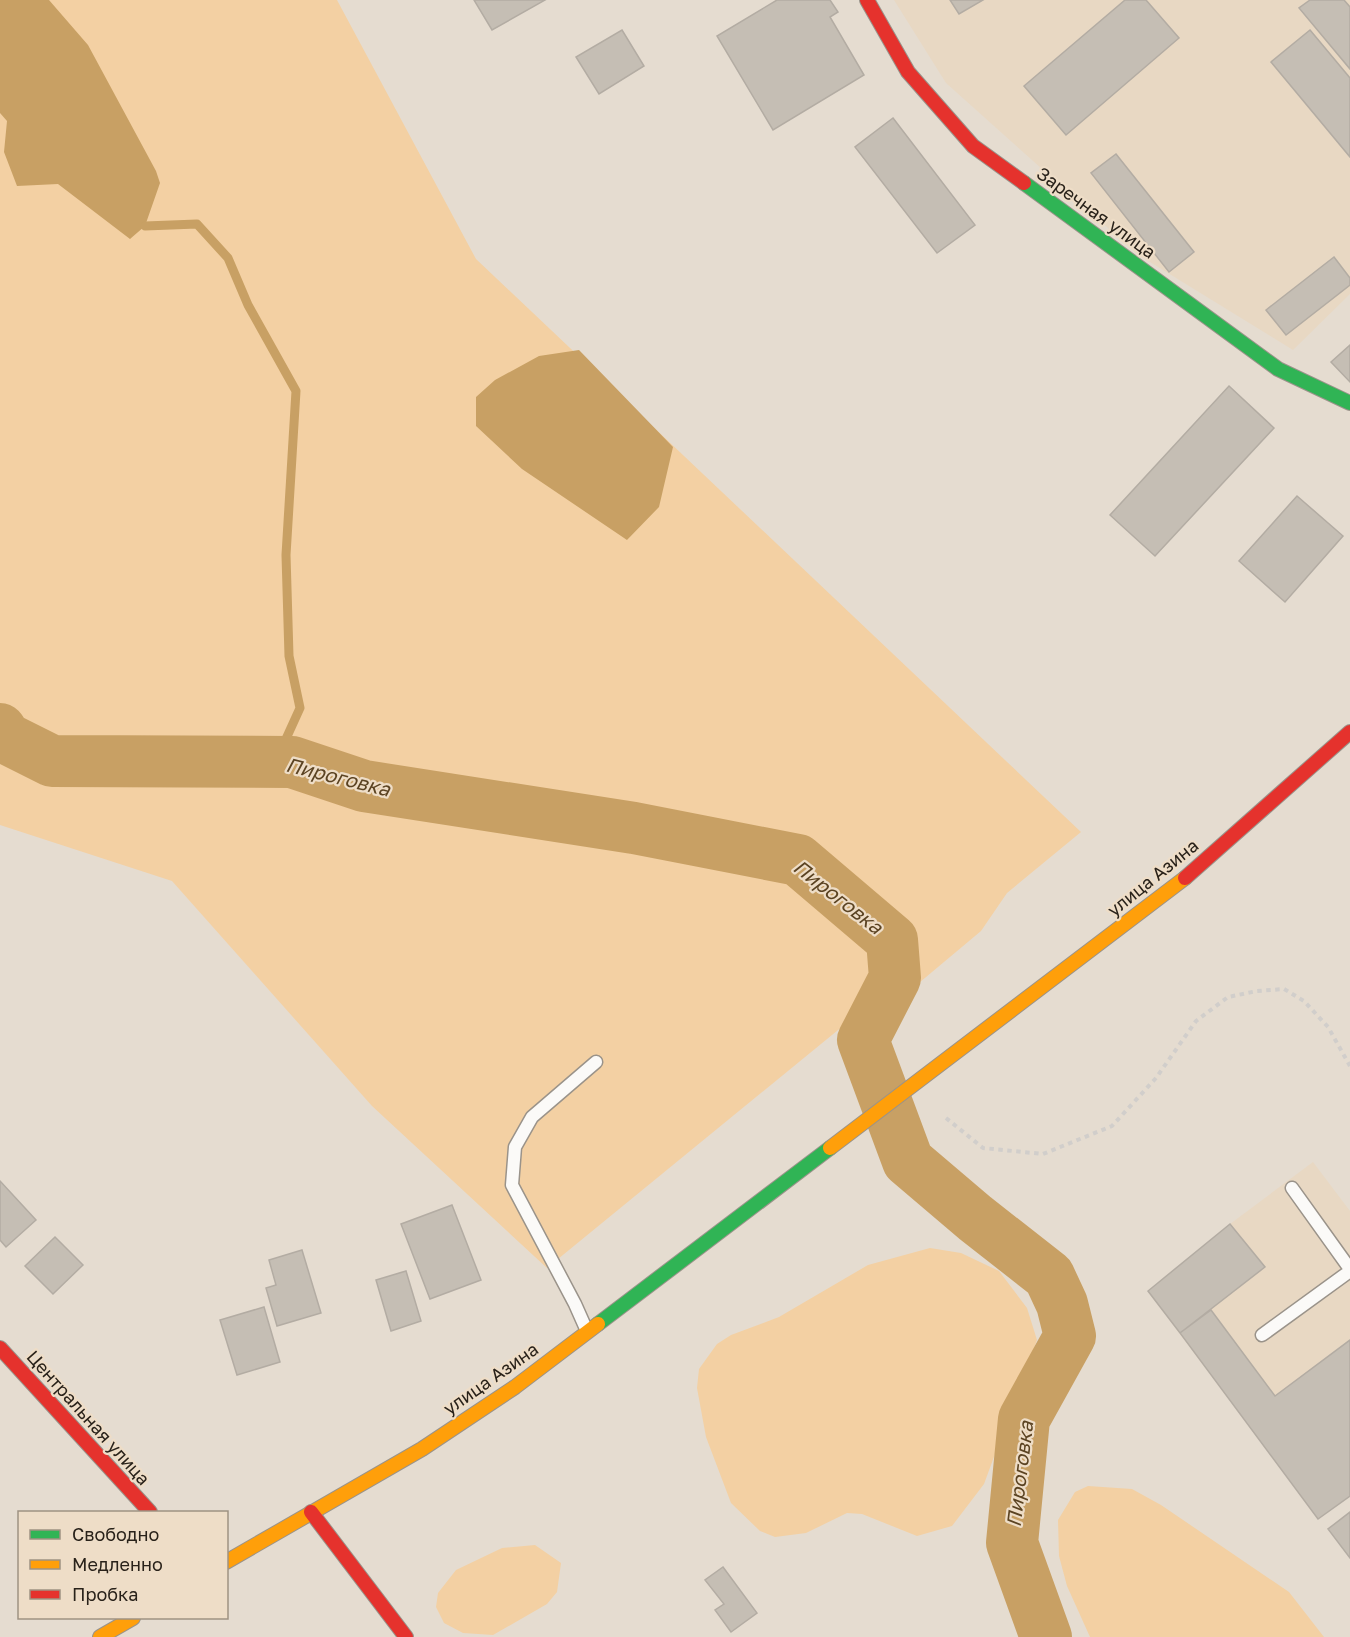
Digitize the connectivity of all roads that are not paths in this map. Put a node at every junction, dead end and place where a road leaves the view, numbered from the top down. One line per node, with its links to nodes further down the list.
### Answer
1 (867, 0): 2 (main road, Заречная улица)
2 (1350, 403)
3 (1350, 732): 7 (main road, улица Азина)
4 (596, 1062): 7 (lane)
5 (1292, 1188): 6 (lane)
6 (1350, 1270): 8 (lane)
7 (588, 1332): 11 (main road, улица Азина)
8 (1262, 1335)
9 (0, 1348): 10 (main road, Центральная улица)
10 (149, 1511)
11 (311, 1512): 12 (main road, улица Азина); 15 (main road)
12 (228, 1561)
13 (130, 1619): 14 (main road)
14 (100, 1637)
15 (406, 1637)

